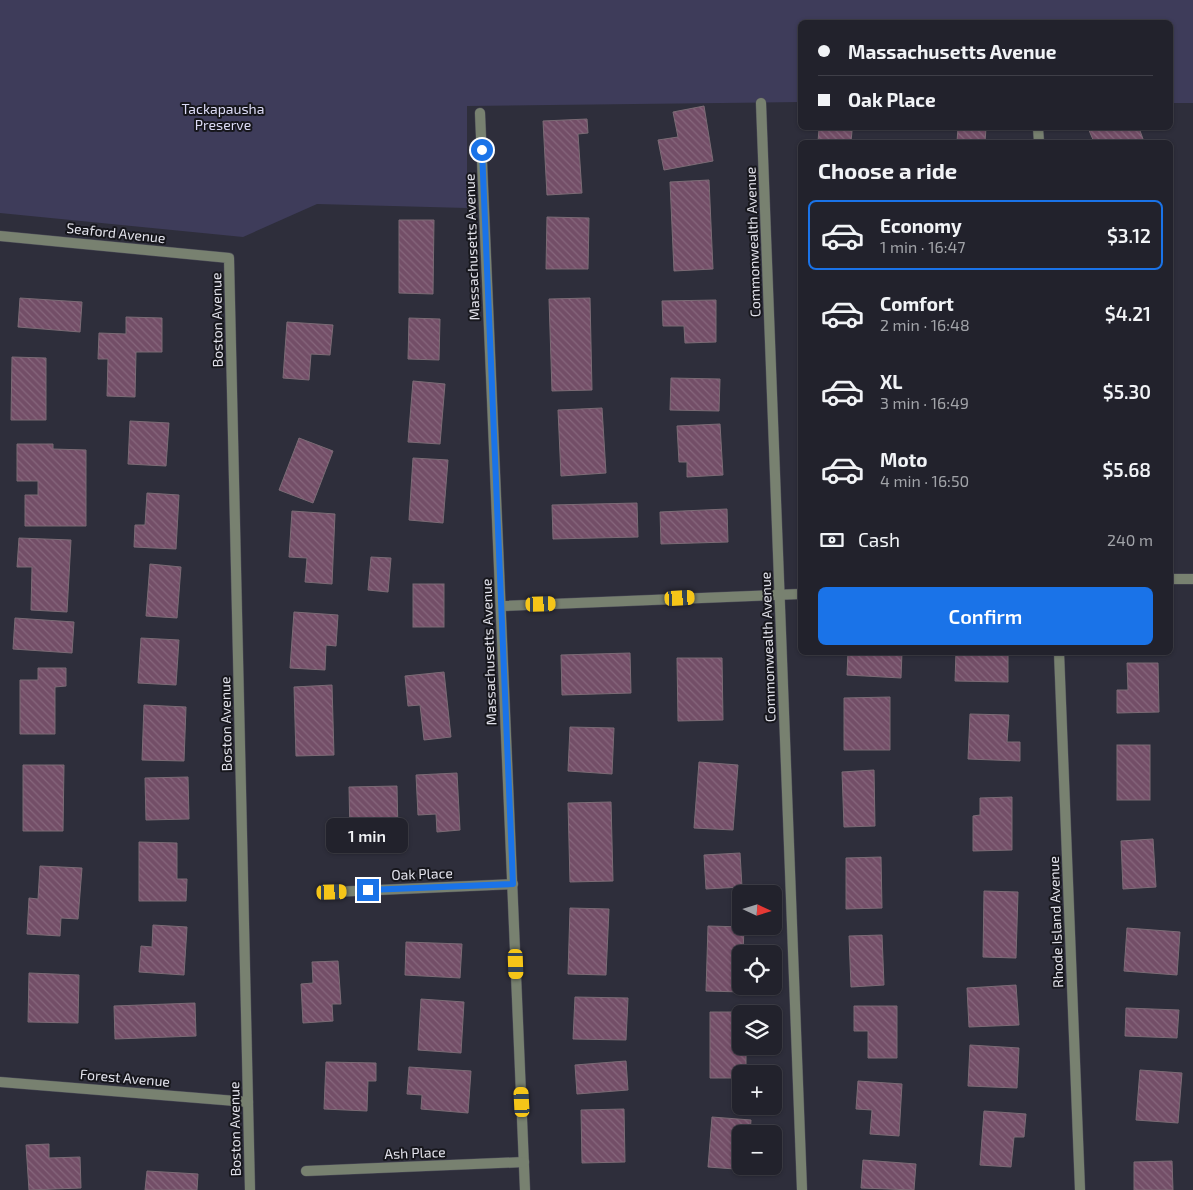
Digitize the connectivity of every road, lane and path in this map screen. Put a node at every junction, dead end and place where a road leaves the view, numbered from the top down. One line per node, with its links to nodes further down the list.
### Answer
1 (761, 103): 7 (street, Commonwealth Avenue)
2 (480, 113): 9 (street, Massachusetts Avenue)
3 (0, 236): 4 (street, Seaford Avenue)
4 (229, 258): 14 (street, Boston Avenue)
5 (1193, 578): 6 (street)
6 (1173, 580)
7 (780, 594): 8 (street); 9 (street); 19 (street, Commonwealth Avenue)
8 (798, 594)
9 (501, 606): 11 (street, Massachusetts Avenue)
10 (1059, 655): 20 (street, Rhode Island Avenue)
11 (513, 884): 12 (street, Oak Place); 15 (street, Massachusetts Avenue)
12 (332, 892)
13 (0, 1082): 14 (street, Forest Avenue)
14 (248, 1102): 17 (street, Boston Avenue)
15 (524, 1162): 16 (street, Ash Place); 18 (street, Massachusetts Avenue)
16 (306, 1172)
17 (250, 1190)
18 (525, 1190)
19 (802, 1190)
20 (1080, 1190)

